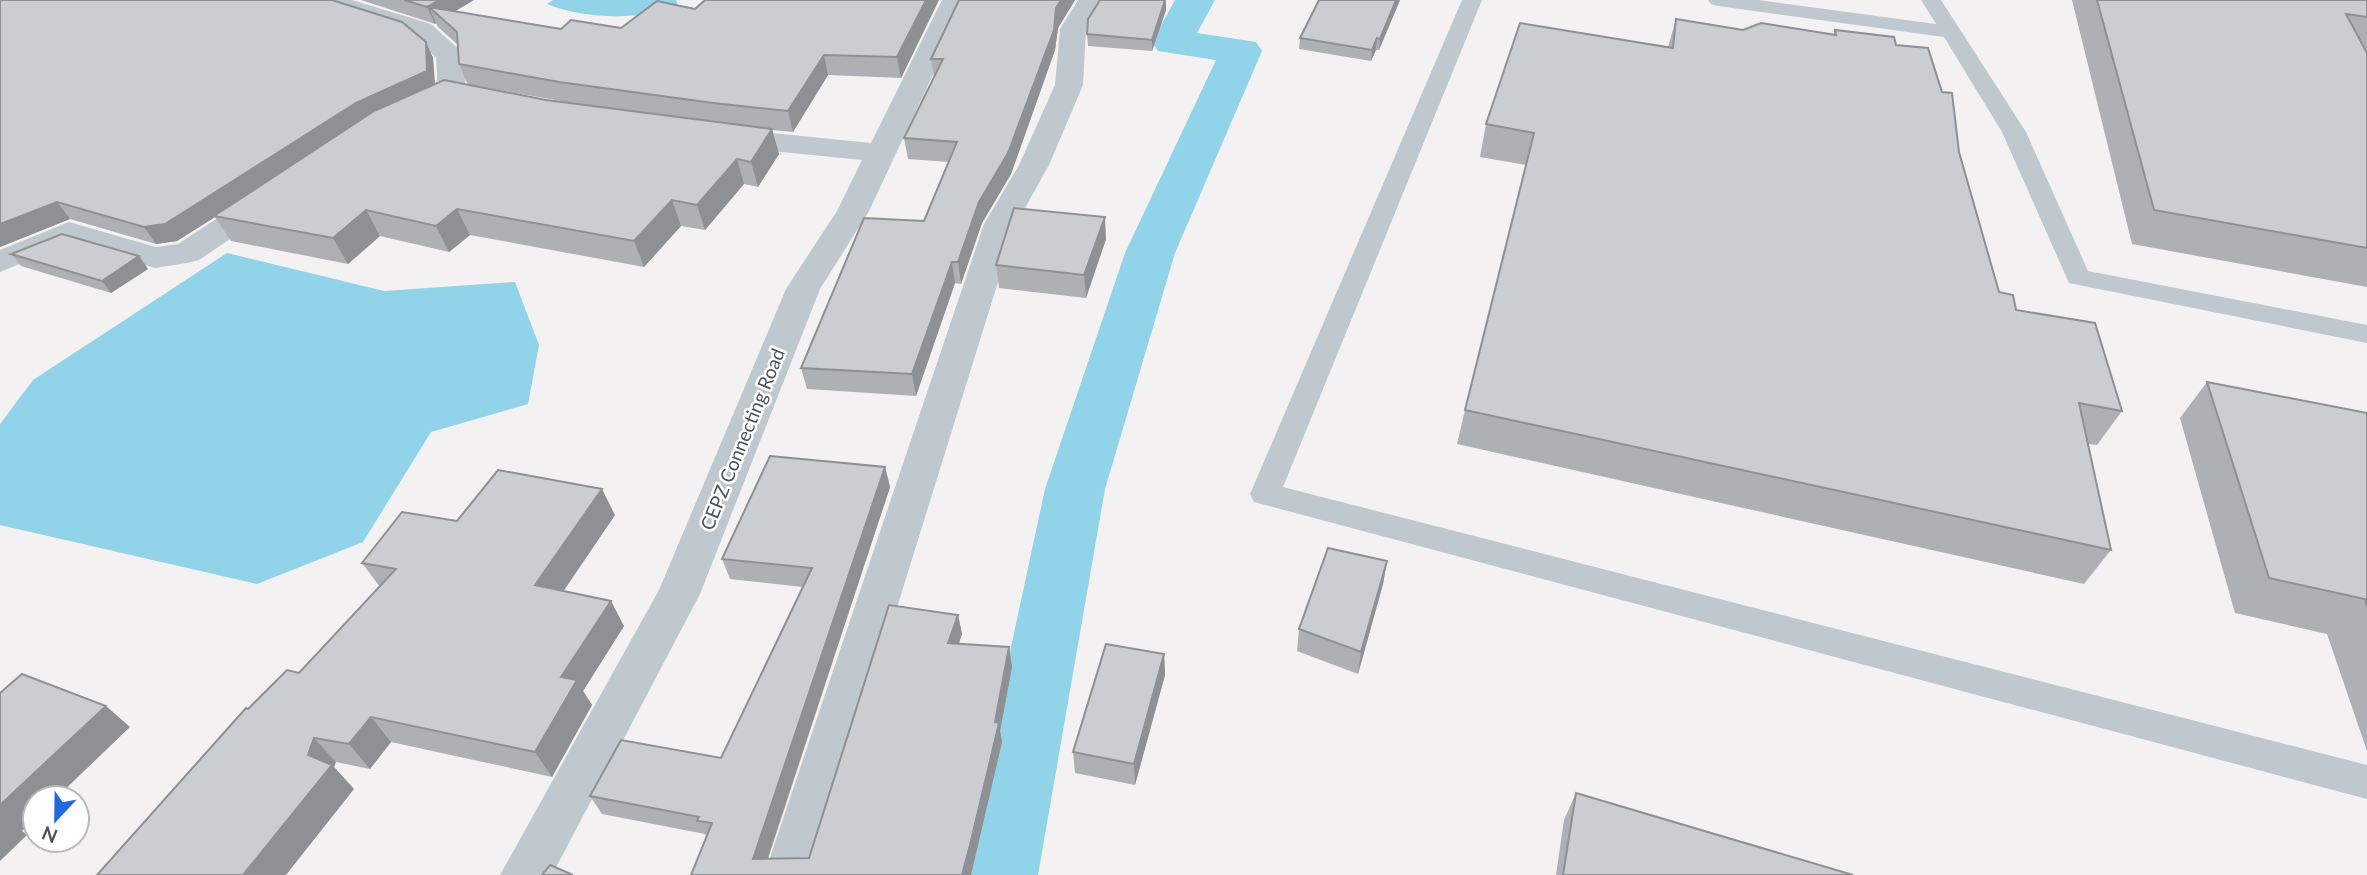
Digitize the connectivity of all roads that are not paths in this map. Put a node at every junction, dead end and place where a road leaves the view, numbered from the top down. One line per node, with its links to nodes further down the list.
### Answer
1 (325, 0): 8 (street)
2 (955, 0): 10 (street, CEPZ Connecting Road)
3 (1091, 0): 16 (street)
4 (1472, 0): 14 (lane)
5 (1718, 0): 7 (lane)
6 (1931, 0): 7 (lane)
7 (1951, 32): 13 (lane)
8 (452, 99)
9 (690, 133): 10 (street)
10 (881, 153): 15 (street, CEPZ Connecting Road)
11 (295, 181): 12 (street)
12 (0, 262)
13 (2367, 334)
14 (2367, 782)
15 (525, 875)
16 (789, 875)

